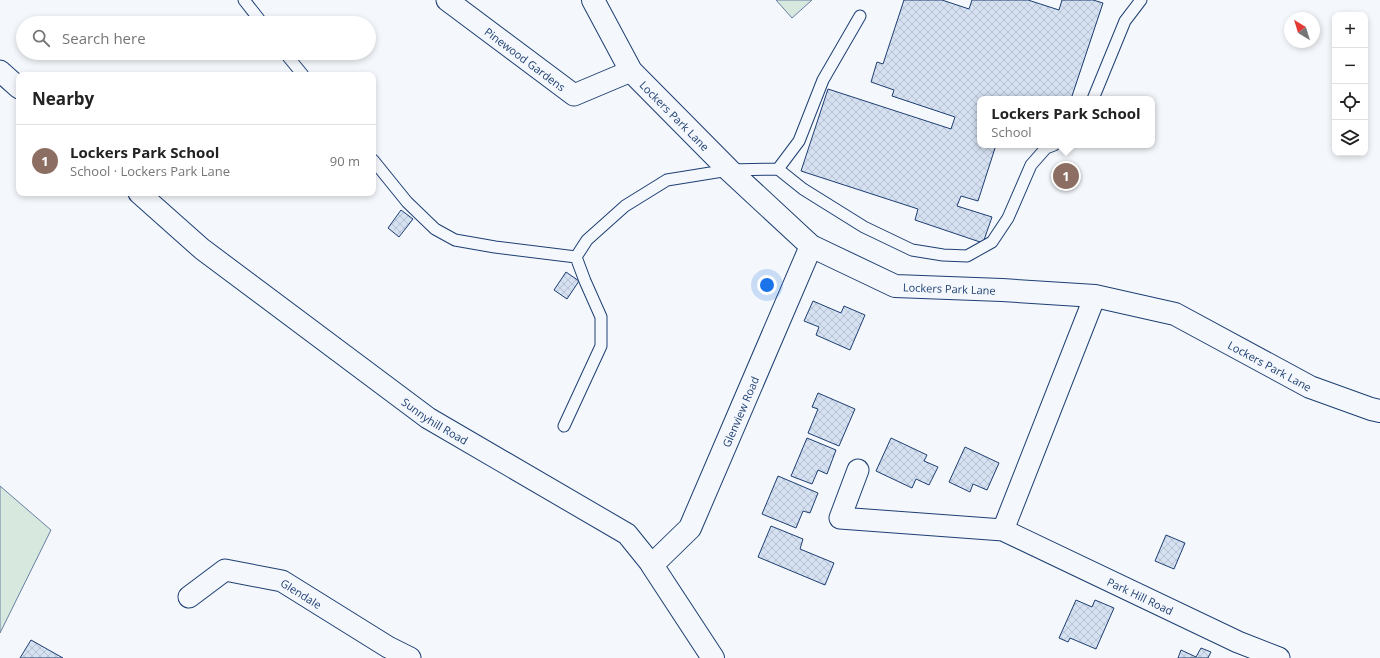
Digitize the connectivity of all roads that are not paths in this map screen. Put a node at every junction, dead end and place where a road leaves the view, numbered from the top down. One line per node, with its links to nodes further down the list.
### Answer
1 (244, 0): 5 (lane)
2 (447, 0): 8 (street, Pinewood Gardens)
3 (593, 0): 8 (street, Lockers Park Lane)
4 (1140, 0): 12 (lane)
5 (257, 16)
6 (860, 16): 15 (lane)
7 (291, 60): 10 (lane)
8 (631, 70): 16 (street, Lockers Park Lane)
9 (0, 71): 11 (street)
10 (301, 72)
11 (16, 85)
12 (1095, 96)
13 (1046, 148): 15 (lane)
14 (376, 164): 19 (lane)
15 (778, 168): 16 (lane)
16 (729, 170): 18 (street, Lockers Park Lane); 19 (lane)
17 (142, 196): 25 (street, Sunnyhill Road)
18 (811, 246): 20 (street, Lockers Park Lane); 25 (street, Glenview Road)
19 (576, 257): 22 (lane)
20 (1096, 296): 21 (street, Lockers Park Lane); 24 (street)
21 (1380, 411)
22 (564, 426)
23 (858, 470): 24 (street, Park Hill Road)
24 (1003, 530): 29 (street, Park Hill Road)
25 (652, 565): 28 (street, Sunnyhill Road)
26 (188, 597): 27 (street, Glendale)
27 (410, 658)
28 (713, 658)
29 (1279, 658)

